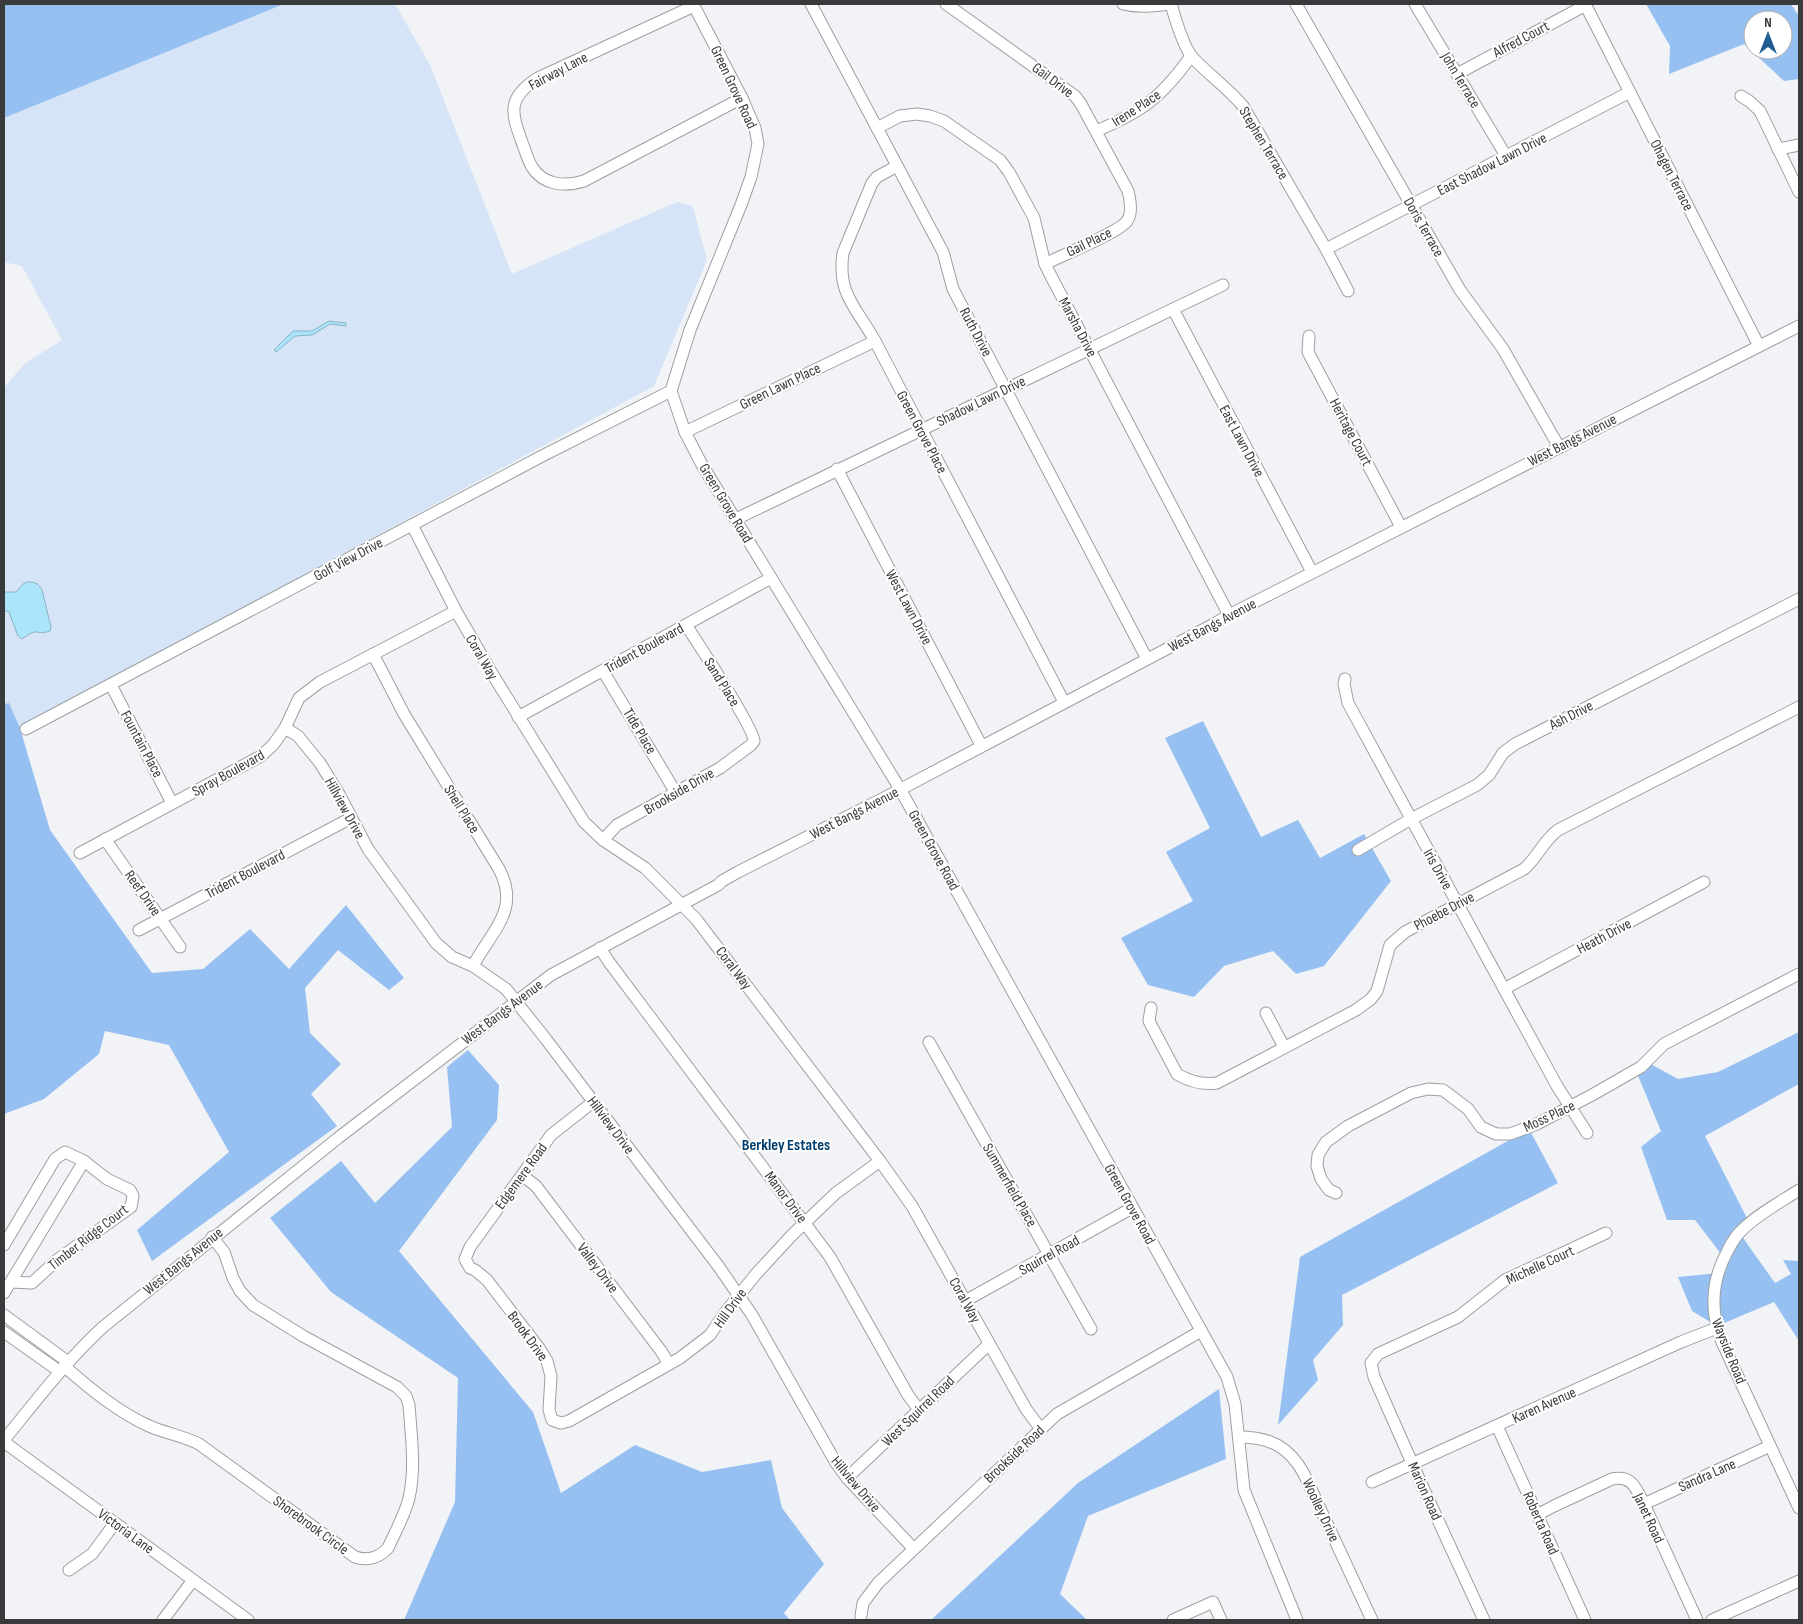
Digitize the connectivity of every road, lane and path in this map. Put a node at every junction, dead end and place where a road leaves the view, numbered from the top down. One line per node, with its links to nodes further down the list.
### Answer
1 (946, 4): 15 (street, Gail Drive)
2 (1123, 4): 3 (street)
3 (1170, 4): 9 (street, Stephen Terrace)
4 (1296, 4): 21 (street, Doris Terrace)
5 (1415, 4): 10 (street, John Terrace)
6 (693, 5): 13 (street, Green Grove Road); 13 (street, Fairway Lane)
7 (1586, 5): 10 (street, Alfred Court); 11 (street, Ohagen Terrace)
8 (816, 6): 14 (street, Ruth Drive)
9 (1191, 56): 15 (street, Irene Place); 23 (street, Stephen Terrace)
10 (1457, 74): 18 (street, John Terrace)
11 (1630, 92): 18 (street, East Shadow Lawn Drive); 31 (street, Ohagen Terrace)
12 (1741, 96): 17 (street)
13 (742, 98): 34 (street, Green Grove Road)
14 (877, 128): 19 (street, Ruth Drive); 24 (street, Marsha Drive)
15 (1096, 131): 22 (street, Gail Drive)
16 (1799, 145): 17 (street)
17 (1778, 149): 20 (street)
18 (1506, 156): 21 (street, East Shadow Lawn Drive)
19 (897, 166): 30 (street, Green Grove Place); 33 (street, Ruth Drive)
20 (1799, 192)
21 (1412, 205): 23 (street, East Shadow Lawn Drive); 37 (street, Doris Terrace)
22 (1130, 216): 24 (street, Gail Place)
23 (1326, 249): 26 (street, Stephen Terrace)
24 (1045, 264): 32 (street, Marsha Drive)
25 (1223, 285): 27 (street, Shadow Lawn Drive)
26 (1348, 291)
27 (1173, 309): 32 (street, Shadow Lawn Drive); 42 (street, East Lawn Drive)
28 (1799, 326): 31 (street, West Bangs Avenue)
29 (1309, 336): 41 (street, Heritage Court)
30 (875, 341): 35 (street, Green Grove Place); 36 (street, Green Lawn Place)
31 (1759, 346): 37 (street, West Bangs Avenue)
32 (1090, 349): 33 (street, Shadow Lawn Drive); 46 (street, Marsha Drive)
33 (1006, 389): 35 (street, Shadow Lawn Drive); 49 (street, Ruth Drive)
34 (671, 391): 36 (street, Green Grove Road); 40 (street, Golf View Drive)
35 (921, 430): 38 (street, Shadow Lawn Drive); 53 (street, Green Grove Place)
36 (685, 432): 39 (street, Green Grove Road)
37 (1559, 447): 41 (street, West Bangs Avenue)
38 (837, 469): 39 (street, Shadow Lawn Drive); 59 (street, West Lawn Drive)
39 (736, 519): 43 (street, Green Grove Road)
40 (412, 525): 45 (street, Coral Way); 52 (street, Golf View Drive)
41 (1401, 527): 42 (street, West Bangs Avenue)
42 (1312, 572): 46 (street, West Bangs Avenue)
43 (770, 578): 47 (street, Trident Boulevard); 60 (street, Green Grove Road)
44 (1799, 599): 64 (street, Ash Drive)
45 (456, 611): 48 (street, Spray Boulevard); 55 (street, Coral Way)
46 (1229, 615): 49 (street, West Bangs Avenue)
47 (686, 624): 50 (street, Trident Boulevard); 58 (street, Sand Place)
48 (373, 654): 57 (street, Spray Boulevard); 76 (street, Shell Place)
49 (1147, 659): 53 (street, West Bangs Avenue)
50 (603, 671): 55 (street, Trident Boulevard); 61 (street, Tide Place)
51 (1345, 679): 64 (street, Iris Drive)
52 (111, 685): 56 (street, Golf View Drive); 62 (street, Fountain Place)
53 (1064, 702): 59 (street, West Bangs Avenue)
54 (1799, 707): 71 (street, Phoebe Drive)
55 (518, 718): 66 (street, Coral Way)
56 (26, 728)
57 (285, 728): 62 (street, Spray Boulevard); 63 (street, Hillview Drive)
58 (754, 741): 61 (street, Brookside Drive)
59 (981, 746): 60 (street, West Bangs Avenue)
60 (900, 789): 70 (street, West Bangs Avenue); 92 (street, Green Grove Road)
61 (676, 792): 66 (street, Brookside Drive)
62 (172, 803): 65 (street, Spray Boulevard)
63 (351, 818): 72 (street, Trident Boulevard); 76 (street, Hillview Drive)
64 (1411, 819): 67 (street, Ash Drive); 71 (street, Iris Drive)
65 (105, 839): 68 (street, Spray Boulevard); 72 (street, Reef Drive)
66 (604, 840): 70 (street, Coral Way)
67 (1358, 850)
68 (80, 853)
69 (1704, 882): 78 (street, Heath Drive)
70 (682, 904): 75 (street, West Bangs Avenue); 88 (street, Coral Way)
71 (1458, 904): 78 (street, Iris Drive); 83 (street, Phoebe Drive)
72 (161, 919): 73 (street, Trident Boulevard); 74 (street, Reef Drive)
73 (139, 930)
74 (180, 948)
75 (600, 948): 79 (street, West Bangs Avenue); 93 (street, Manor Drive)
76 (473, 966): 79 (street, Hillview Drive)
77 (1799, 974): 85 (street, Moss Place)
78 (1504, 988): 85 (street, Iris Drive)
79 (516, 1001): 84 (street, Hillview Drive); 95 (street, West Bangs Avenue)
80 (1151, 1008): 83 (street, Phoebe Drive)
81 (1266, 1013): 83 (street)
82 (929, 1042): 97 (street, Summerfield Place)
83 (1284, 1047)
84 (593, 1102): 89 (street, Edgemere Road); 101 (street, Hillview Drive)
85 (1571, 1107): 86 (street, Iris Drive); 91 (street, Moss Place)
86 (1587, 1133)
87 (84, 1161): 96 (street, Timber Ridge Court); 99 (street, Timber Ridge Court); 99 (street, Timber Ridge Court)
88 (880, 1161): 93 (street, Hill Drive); 102 (street, Coral Way)
89 (523, 1176): 98 (street, Edgemere Road); 110 (street, Valley Drive)
90 (1799, 1190): 104 (street, Wayside Road)
91 (1336, 1193)
92 (1132, 1208): 97 (street, Squirrel Road); 106 (street, Green Grove Road)
93 (805, 1222): 101 (street, Hill Drive); 112 (street, Manor Drive)
94 (1606, 1233): 109 (street, Michelle Court)
95 (212, 1237): 111 (street, West Bangs Avenue); 111 (street, Shorebrook Circle)
96 (4, 1245)
97 (1050, 1254): 102 (street, Squirrel Road); 105 (street, Summerfield Place)
98 (466, 1263): 113 (street, Brook Drive)
99 (10, 1282): 100 (street, Timber Ridge Court)
100 (4, 1293)
101 (739, 1295): 110 (street, Hill Drive); 120 (street, Hillview Drive)
102 (965, 1301): 108 (street, Coral Way)
103 (4, 1315): 111 (street)
104 (1717, 1328): 114 (street, Karen Avenue); 118 (street, Wayside Road)
105 (1091, 1329)
106 (1201, 1331): 115 (street, Brookside Road); 116 (street, Green Grove Road)
107 (4, 1332): 111 (street)
108 (989, 1344): 112 (street, West Squirrel Road); 115 (street, Coral Way)
109 (1373, 1360): 119 (street, Marion Road)
110 (669, 1364): 113 (street, Hill Drive)
111 (63, 1366): 117 (street, West Bangs Avenue)
112 (919, 1410): 120 (street, West Squirrel Road)
113 (557, 1422)
114 (1497, 1426): 119 (street, Karen Avenue); 124 (street, Roberta Road)
115 (1040, 1428): 126 (street, Brookside Road)
116 (1239, 1437): 135 (street, Green Grove Road); 136 (street, Woolley Drive)
117 (4, 1441): 125 (street, Victoria Lane)
118 (1770, 1446): 122 (street, Sandra Lane); 123 (street, Wayside Road)
119 (1413, 1464): 121 (street, Karen Avenue); 137 (street, Marion Road)
120 (847, 1478): 126 (street, Hillview Drive)
121 (1372, 1482)
122 (1644, 1504): 124 (street, Janet Road); 139 (street, Janet Road)
123 (1799, 1506)
124 (1537, 1515): 138 (street, Roberta Road)
125 (115, 1523): 127 (street); 128 (street, Victoria Lane)
126 (913, 1548): 130 (street, Brookside Road)
127 (69, 1570)
128 (193, 1580): 131 (street); 132 (street, Victoria Lane)
129 (1799, 1580): 140 (street)
130 (861, 1616)
131 (163, 1620)
132 (248, 1620)
133 (1173, 1620): 134 (street)
134 (1221, 1620)
135 (1297, 1620)
136 (1372, 1620)
137 (1484, 1620)
138 (1585, 1620)
139 (1697, 1620)
140 (1712, 1620)

